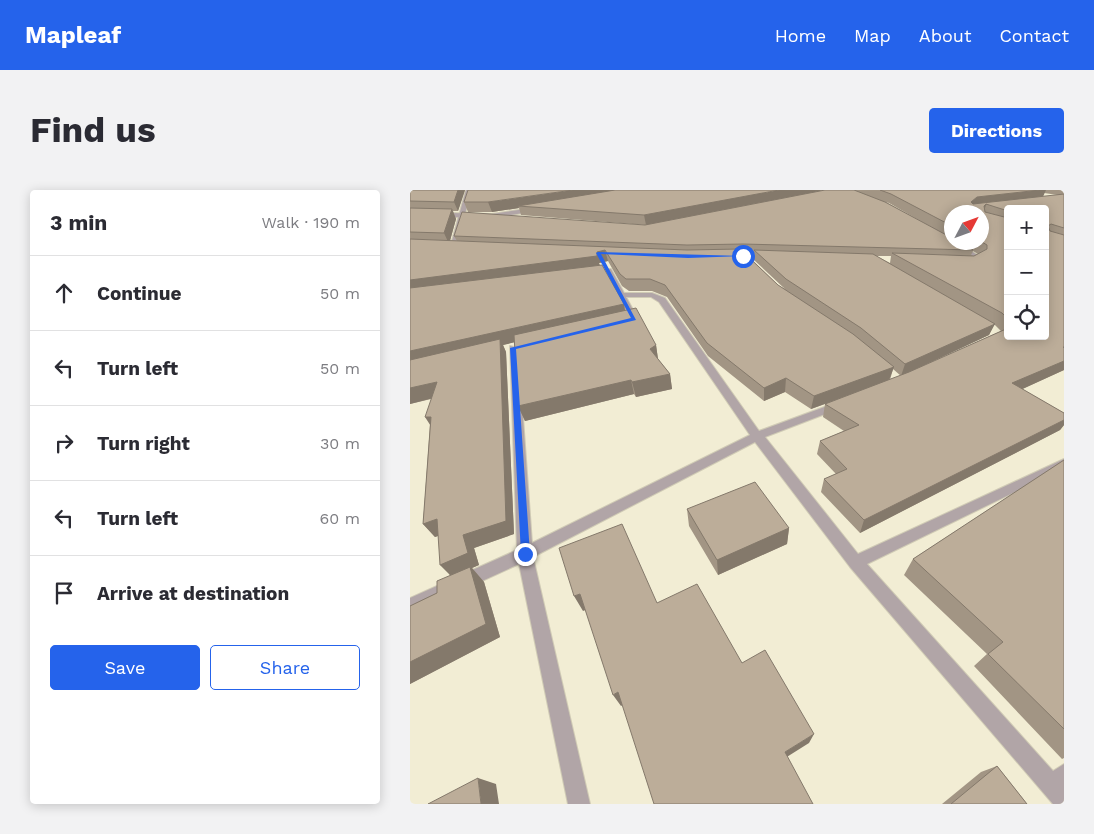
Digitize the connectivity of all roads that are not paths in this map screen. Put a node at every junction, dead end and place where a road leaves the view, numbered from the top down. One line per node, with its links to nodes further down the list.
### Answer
1 (469, 190): 4 (street)
2 (550, 207): 5 (street)
3 (410, 214): 4 (street)
4 (460, 215): 5 (street); 8 (street)
5 (492, 216): 6 (street)
6 (521, 219)
7 (443, 247): 8 (street)
8 (452, 247): 9 (street)
9 (461, 247)
10 (965, 250): 11 (street)
11 (961, 263)
12 (598, 273): 13 (street)
13 (621, 295): 14 (street); 17 (street)
14 (616, 323)
15 (513, 348): 19 (street)
16 (856, 399): 17 (street)
17 (757, 436): 19 (street); 20 (street)
18 (1064, 463): 20 (street)
19 (525, 554): 21 (street); 23 (street)
20 (856, 562): 22 (street)
21 (410, 606)
22 (1060, 787)
23 (579, 804)

